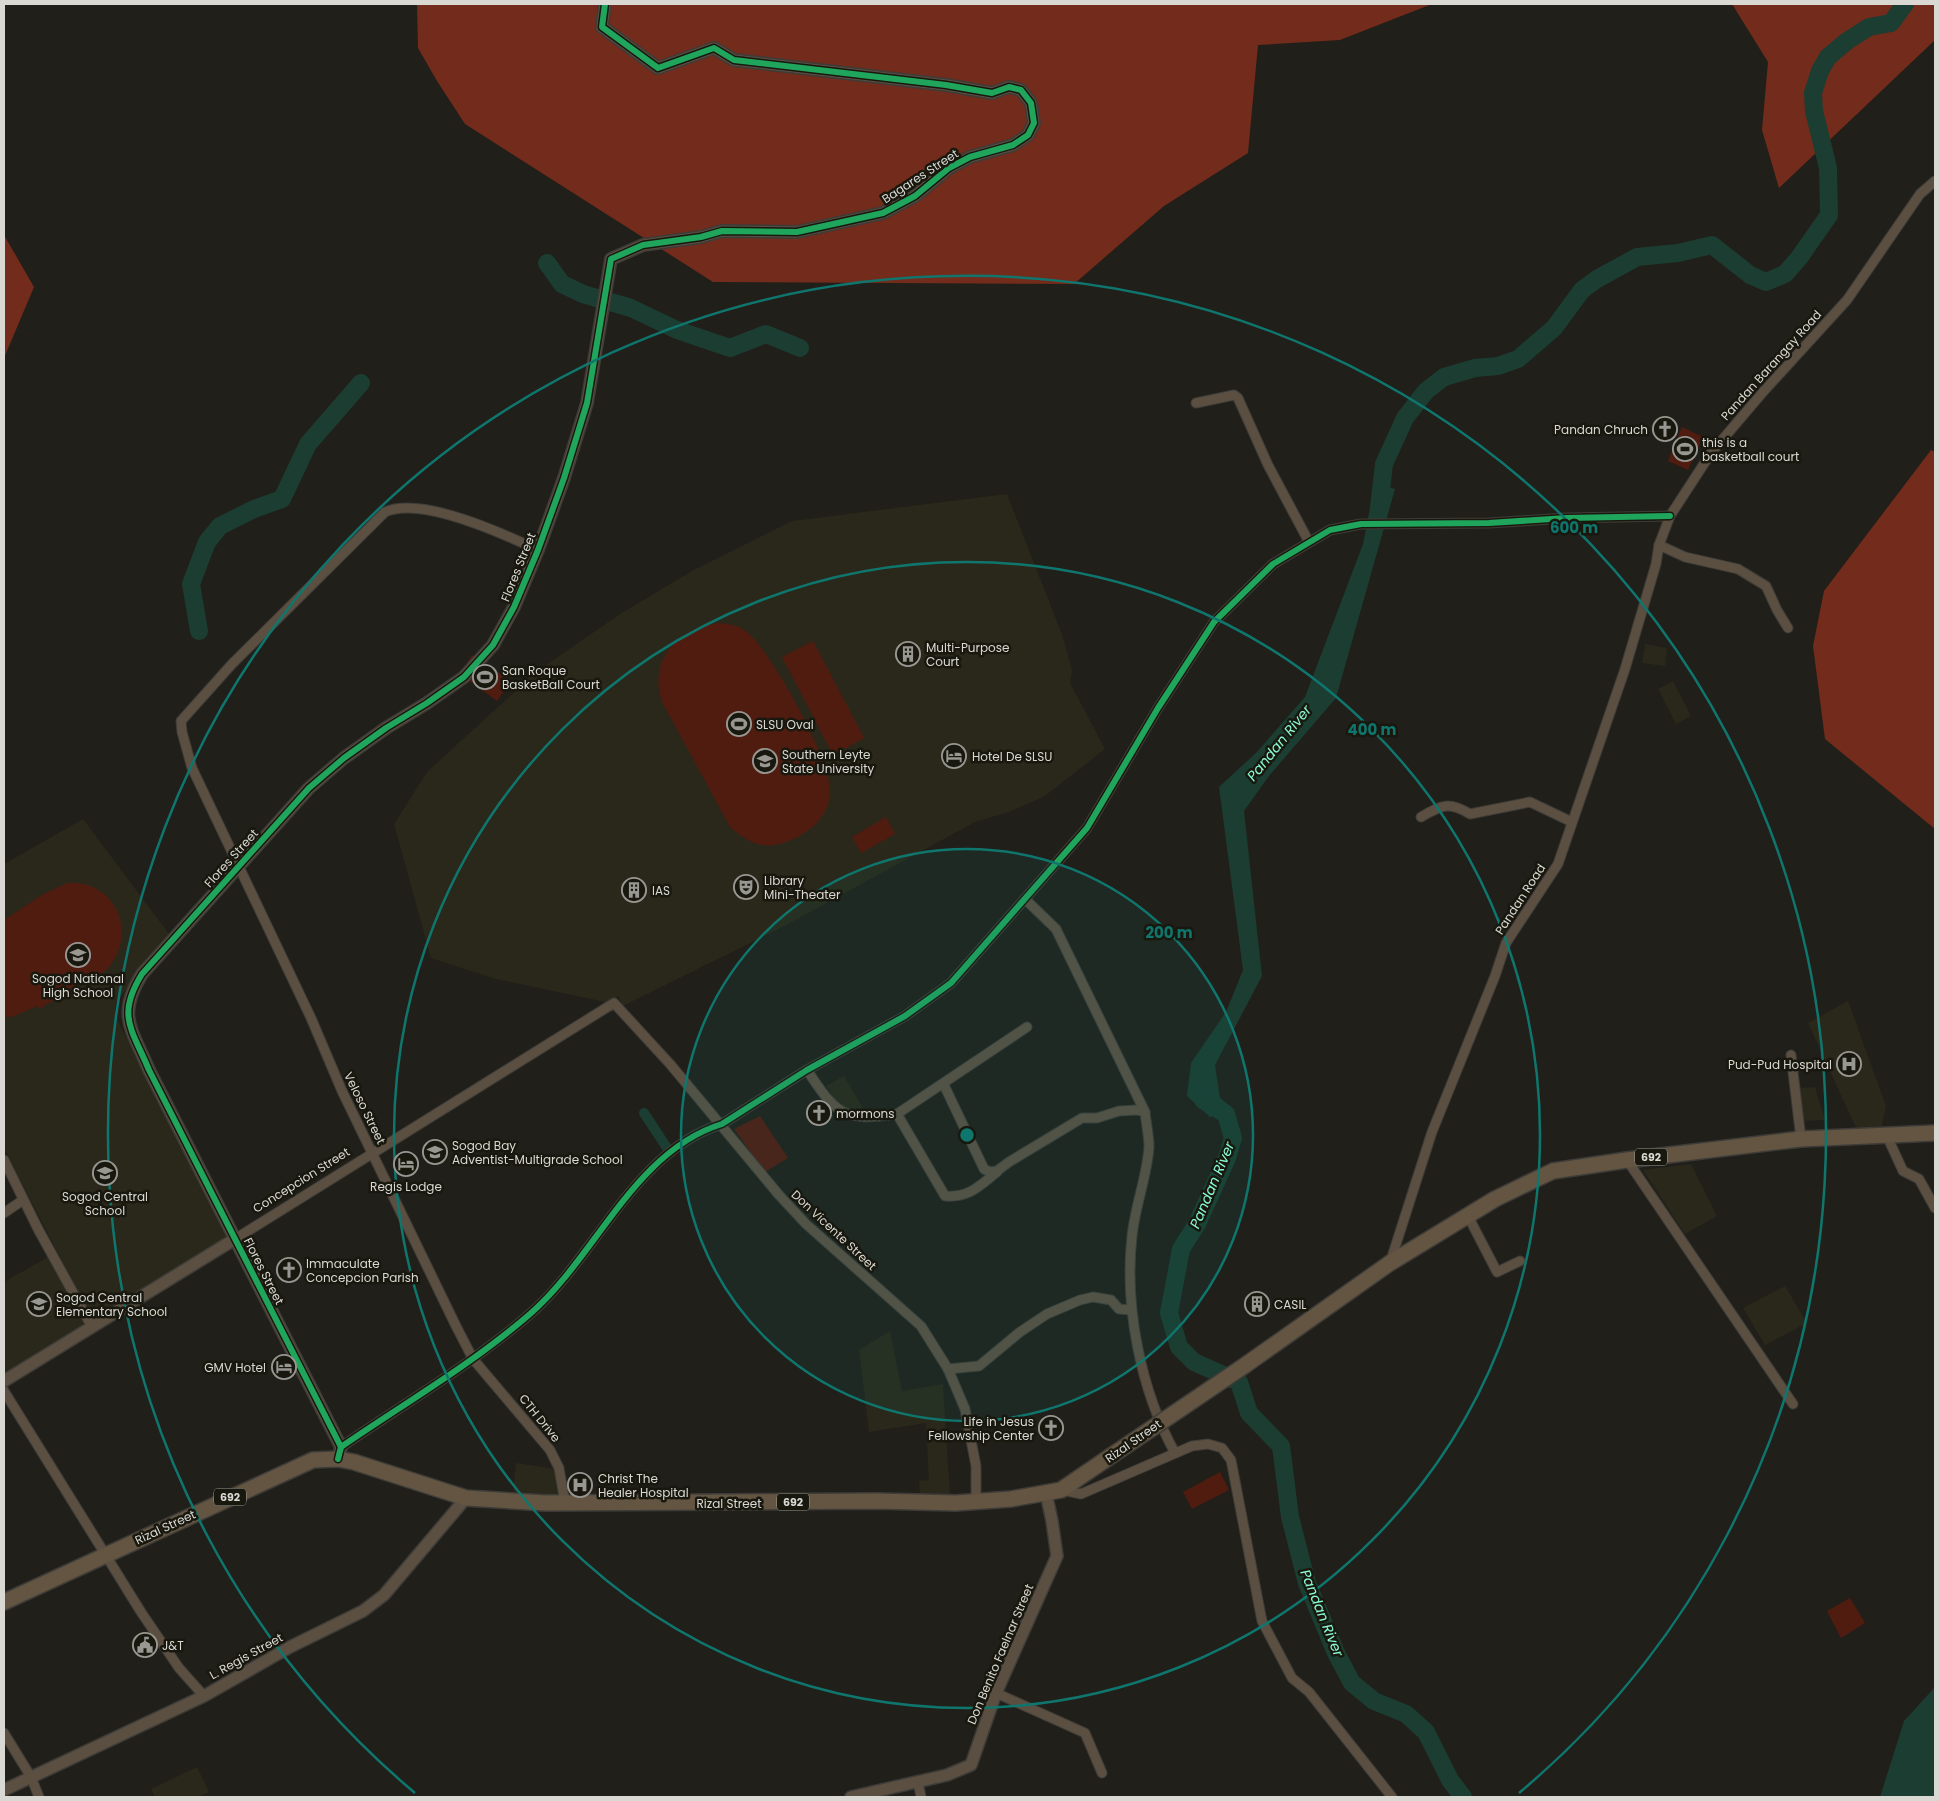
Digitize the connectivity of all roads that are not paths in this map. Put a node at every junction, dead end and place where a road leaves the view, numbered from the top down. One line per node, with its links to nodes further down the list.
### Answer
1 (605, 4): 3 (street, Bagares Street)
2 (1935, 181): 5 (street, Pandan Barangay Road)
3 (603, 319): 8 (street, Flores Street)
4 (1196, 403): 6 (street)
5 (1670, 516): 6 (street); 7 (street, Pandan Road)
6 (1309, 542): 13 (street)
7 (1659, 545): 9 (street); 11 (street, Pandan Road)
8 (538, 550): 12 (street, Flores Street); 12 (street, Veloso Street)
9 (1788, 628)
10 (1421, 816): 11 (street)
11 (1572, 822): 35 (street, Pandan Road)
12 (240, 865): 25 (street, Veloso Street); 33 (street, Flores Street)
13 (1026, 900): 17 (street); 19 (street)
14 (614, 1003): 21 (street, Don Vicente Street); 25 (street, Concepcion Street)
15 (1027, 1027): 18 (street)
16 (1791, 1055): 24 (street)
17 (808, 1070): 20 (street); 21 (street)
18 (944, 1085): 20 (street); 28 (street)
19 (1145, 1112): 28 (street); 36 (street)
20 (897, 1114): 28 (street)
21 (722, 1124): 38 (street); 39 (street, Don Vicente Street)
22 (1935, 1133): 23 (main road, 692)
23 (1886, 1134): 24 (main road, 692); 30 (street)
24 (1801, 1139): 27 (main road, 692)
25 (373, 1152): 33 (street, Concepcion Street); 38 (street, Veloso Street)
26 (4, 1160): 29 (street)
27 (1627, 1160): 32 (main road, 692); 42 (street)
28 (998, 1171)
29 (23, 1200): 31 (street); 37 (street)
30 (1935, 1208)
31 (4, 1213)
32 (1468, 1216): 34 (street); 35 (main road, 692)
33 (235, 1239): 37 (street, Concepcion Street); 43 (street, Flores Street)
34 (1520, 1261)
35 (1390, 1263): 45 (main road, Rizal Street / 692, bridge)
36 (1131, 1310): 39 (street); 44 (street)
37 (92, 1327): 40 (street, Concepcion Street)
38 (473, 1360): 43 (street); 49 (street, CTH Drive)
39 (948, 1369): 48 (street, Don Vicente Street)
40 (4, 1381)
41 (4, 1391): 50 (street)
42 (1792, 1404)
43 (340, 1453): 47 (main road, Rizal Street / 692); 50 (main road, Rizal Street / 692)
44 (1175, 1453): 45 (street); 62 (street)
45 (1061, 1490): 46 (main road, Rizal Street / 692)
46 (1046, 1493): 48 (main road, Rizal Street / 692); 52 (street, Don Benito Faelnar Street)
47 (466, 1498): 49 (main road, Rizal Street / 692); 53 (street, L. Regis Street)
48 (976, 1502): 49 (main road, Rizal Street / 692)
49 (565, 1503)
50 (106, 1554): 51 (main road, Rizal Street / 692); 53 (street)
51 (4, 1602)
52 (996, 1693): 55 (street); 57 (street, Don Benito Faelnar Street)
53 (204, 1696): 56 (street, L. Regis Street)
54 (4, 1733): 56 (street)
55 (1102, 1773)
56 (31, 1777): 58 (street, L. Regis Street); 59 (street)
57 (918, 1782): 60 (street, Don Benito Faelnar Street); 61 (street)
58 (4, 1790)
59 (39, 1797)
60 (851, 1797)
61 (921, 1797)
62 (1392, 1797)

